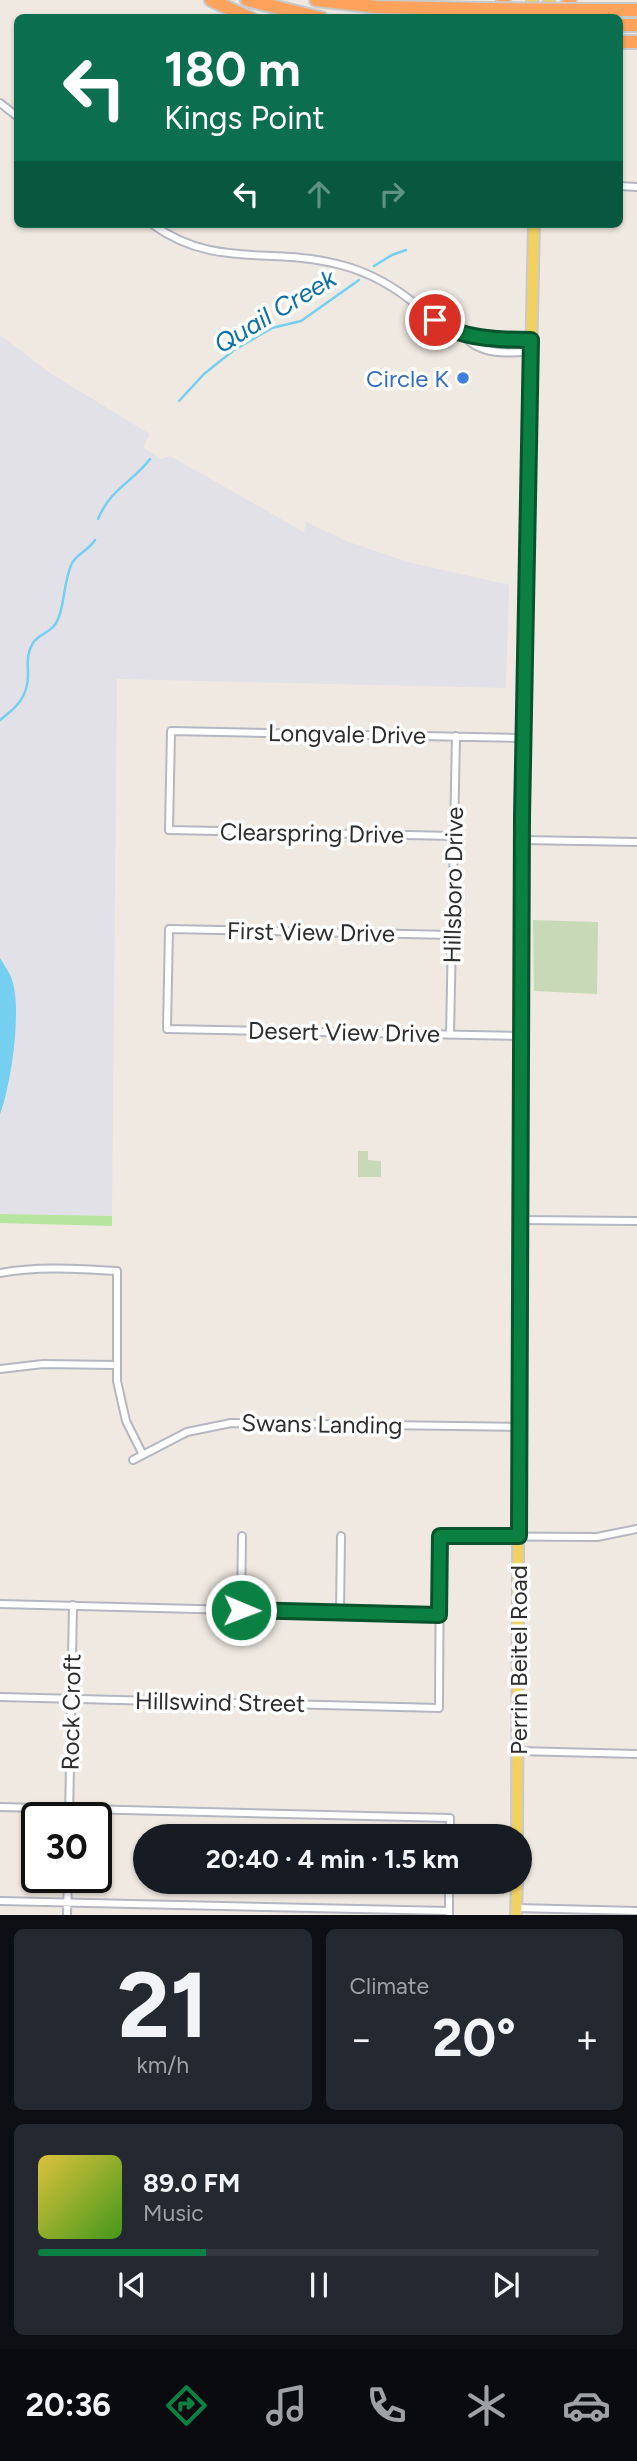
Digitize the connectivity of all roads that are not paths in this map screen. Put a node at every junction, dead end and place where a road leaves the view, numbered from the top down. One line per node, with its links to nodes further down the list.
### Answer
1 (211, 0): 5 (highway)
2 (247, 0): 6 (highway)
3 (316, 0): 4 (highway, bridge)
4 (637, 10)
5 (241, 14)
6 (305, 14)
7 (0, 103): 8 (street)
8 (14, 114)
9 (158, 228): 11 (street)
10 (534, 228): 12 (main road, Perrin Beitel Road)
11 (462, 334): 12 (street); 12 (street)
12 (531, 345): 14 (main road, Perrin Beitel Road)
13 (456, 736): 14 (street, Longvale Drive); 15 (street, Longvale Drive); 16 (street, Hillsboro Drive)
14 (523, 738): 17 (main road, Perrin Beitel Road)
15 (169, 830): 16 (street, Clearspring Drive)
16 (454, 836): 19 (street, Hillsboro Drive)
17 (522, 840): 18 (street); 22 (main road, Perrin Beitel Road)
18 (637, 842)
19 (452, 935): 20 (street, First View Drive); 21 (street, Hillsboro Drive)
20 (167, 1029): 21 (street, Desert View Drive)
21 (450, 1035): 22 (street, Desert View Drive)
22 (520, 1036): 23 (main road, Perrin Beitel Road)
23 (519, 1220): 24 (street); 28 (main road, Perrin Beitel Road)
24 (637, 1221)
25 (0, 1273): 26 (street)
26 (116, 1365): 27 (street); 29 (street)
27 (0, 1368)
28 (520, 1427): 29 (street, Swans Landing); 34 (main road, Perrin Beitel Road)
29 (143, 1455): 30 (street, Swans Landing)
30 (133, 1460)
31 (637, 1529): 34 (street)
32 (242, 1536): 37 (street)
33 (341, 1536): 38 (street)
34 (519, 1536): 39 (street); 42 (main road, Perrin Beitel Road)
35 (0, 1604): 36 (street)
36 (73, 1605): 37 (street); 41 (street, Rock Croft)
37 (241, 1610): 38 (street)
38 (340, 1612): 39 (street)
39 (439, 1615): 41 (street, Hillswind Street)
40 (0, 1697): 41 (street, Hillswind Street)
41 (71, 1699): 44 (street, Rock Croft)
42 (518, 1751): 43 (street); 49 (main road, Perrin Beitel Road)
43 (637, 1754)
44 (69, 1802)
45 (0, 1807): 46 (street)
46 (21, 1808)
47 (112, 1810): 48 (street)
48 (450, 1824)
49 (517, 1824)
50 (68, 1893): 54 (street)
51 (449, 1894): 57 (street)
52 (517, 1894): 56 (main road)
53 (0, 1901): 54 (street)
54 (68, 1902): 57 (street); 58 (street)
55 (637, 1911): 56 (street)
56 (516, 1912)
57 (449, 1913)
58 (67, 1915)

